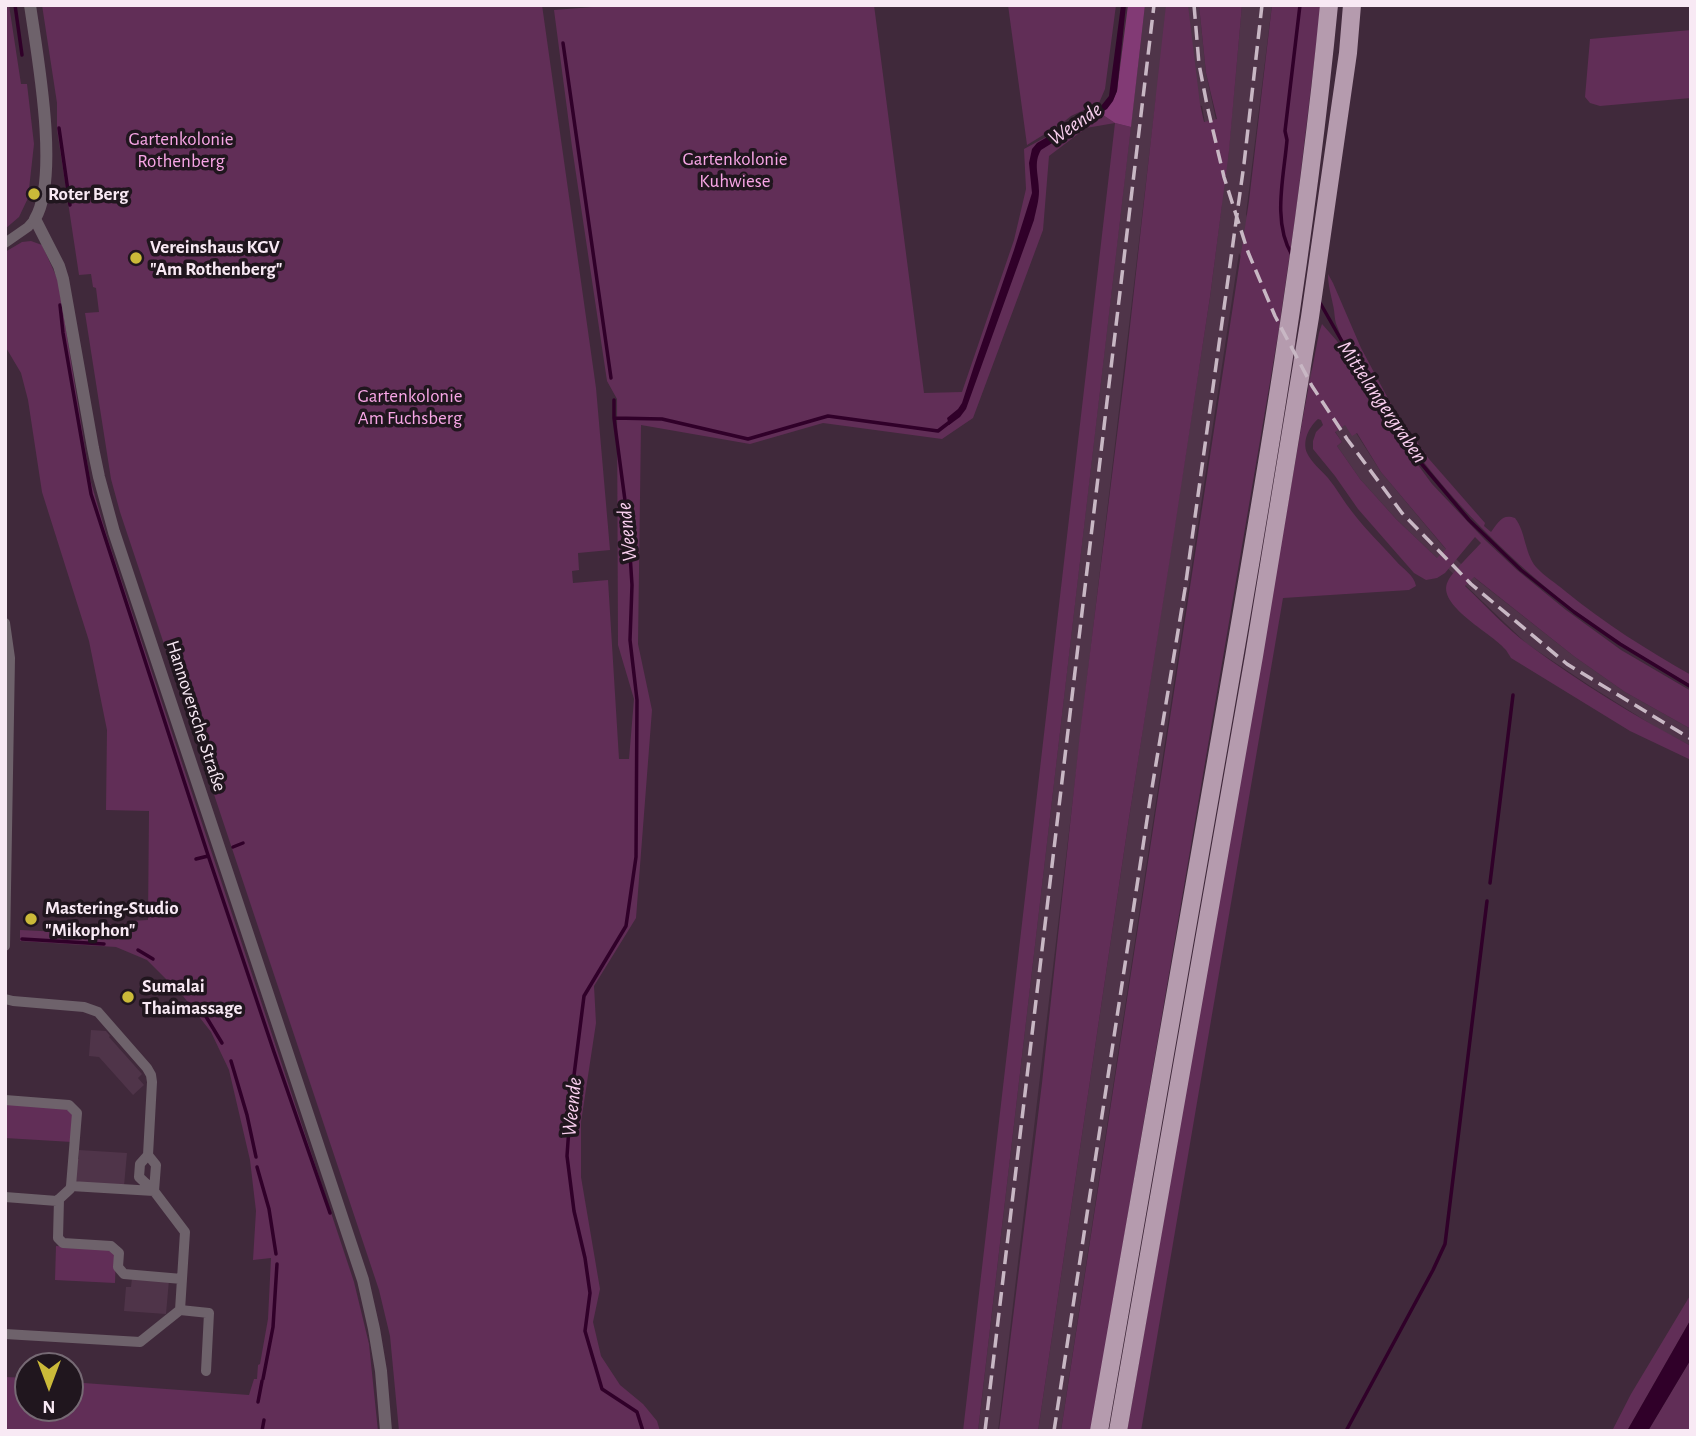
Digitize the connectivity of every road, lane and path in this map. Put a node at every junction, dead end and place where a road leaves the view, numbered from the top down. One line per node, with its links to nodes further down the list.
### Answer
1 (30, 5): 4 (street)
2 (1329, 5): 20 (highway)
3 (1352, 5): 21 (highway)
4 (35, 219): 5 (street); 19 (street, Hannoversche Straße)
5 (5, 243)
6 (5, 623): 7 (street)
7 (7, 814): 8 (street)
8 (5, 946)
9 (5, 999): 12 (street)
10 (5, 1100): 11 (street)
11 (71, 1186): 12 (street); 14 (street)
12 (154, 1191): 15 (street)
13 (5, 1197): 14 (street)
14 (59, 1199): 15 (street)
15 (182, 1279): 16 (street)
16 (180, 1310): 17 (street); 18 (street)
17 (5, 1334)
18 (206, 1371)
19 (386, 1431)
20 (1098, 1431)
21 (1118, 1431)

